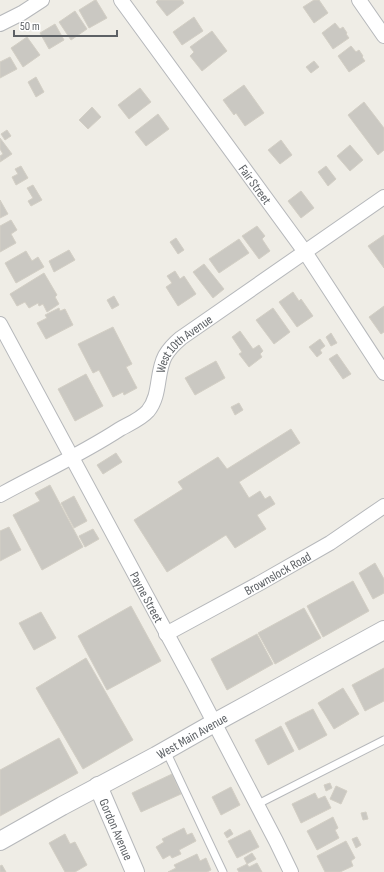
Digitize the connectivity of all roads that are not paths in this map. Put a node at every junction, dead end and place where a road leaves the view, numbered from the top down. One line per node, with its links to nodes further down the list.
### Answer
1 (42, 0): 4 (street)
2 (121, 0): 7 (street, Fair Street)
3 (359, 0): 5 (street)
4 (0, 24)
5 (384, 36)
6 (384, 196): 7 (street, West 10th Avenue)
7 (305, 252): 9 (street, Fair Street); 10 (street, West 10th Avenue)
8 (0, 324): 10 (street, Payne Street)
9 (384, 373)
10 (71, 456): 11 (street, West 10th Avenue); 14 (street, Payne Street)
11 (0, 495)
12 (383, 509): 14 (street, Brownslock Road)
13 (384, 630): 15 (street, West Main Avenue)
14 (166, 634): 15 (street, Payne Street)
15 (214, 723): 17 (street, West Main Avenue); 19 (street, Payne Street)
16 (384, 740): 19 (lane)
17 (165, 750): 18 (street, West Main Avenue); 22 (lane)
18 (98, 786): 20 (street, West Main Avenue); 21 (street, Gordon Avenue)
19 (256, 805): 23 (street, Payne Street)
20 (0, 841)
21 (135, 872)
22 (223, 872)
23 (291, 872)

